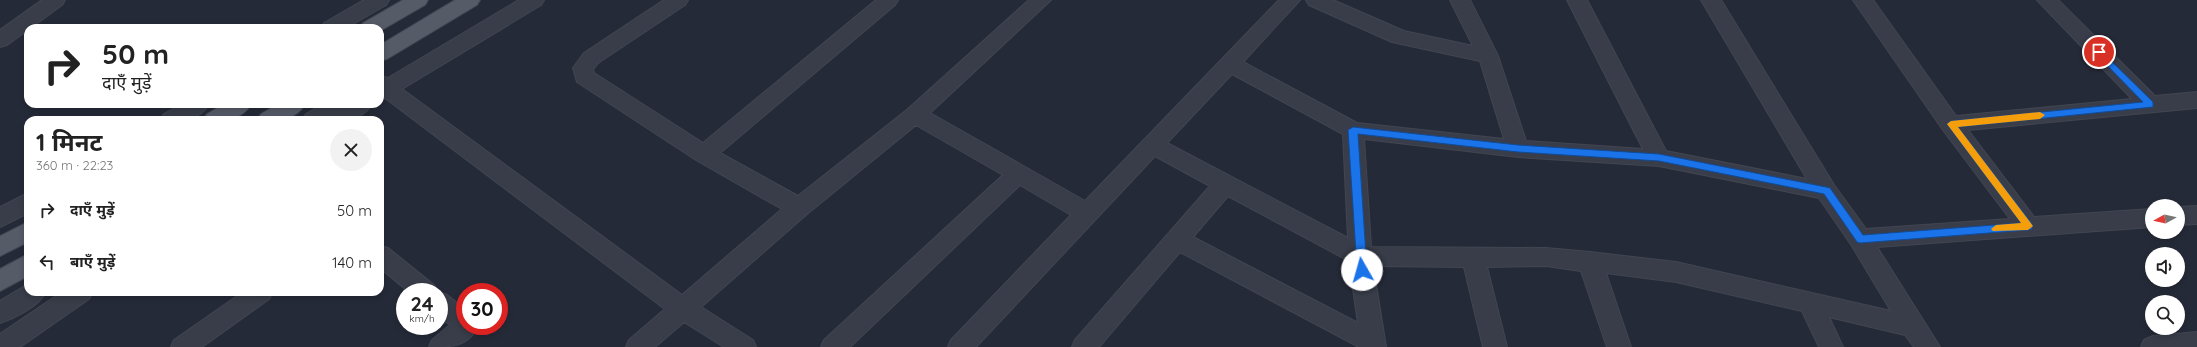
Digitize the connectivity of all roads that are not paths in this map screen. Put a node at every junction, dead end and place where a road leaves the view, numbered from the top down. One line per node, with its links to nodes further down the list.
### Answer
1 (55, 0): 19 (street)
2 (379, 0): 17 (street)
3 (418, 0): 18 (main road)
4 (470, 0): 20 (main road)
5 (507, 0): 23 (street)
6 (534, 0): 24 (street)
7 (678, 0): 43 (street)
8 (888, 0): 43 (street)
9 (1041, 0): 33 (street)
10 (1290, 0): 22 (street)
11 (1316, 0): 21 (street)
12 (1460, 0): 21 (street)
13 (1577, 0): 44 (street)
14 (1712, 0): 47 (street)
15 (1863, 0): 39 (street)
16 (2047, 0): 27 (street)
17 (343, 24)
18 (377, 24)
19 (0, 40)
20 (384, 52)
21 (1488, 56): 42 (street)
22 (1230, 64): 40 (street); 41 (street)
23 (384, 84)
24 (384, 84)
25 (384, 86): 71 (street)
26 (2197, 100): 27 (street)
27 (2150, 104): 39 (street)
28 (192, 108): 34 (street)
29 (234, 108): 35 (main road)
30 (288, 108): 36 (main road)
31 (332, 108): 37 (street)
32 (356, 108): 38 (street)
33 (915, 114): 45 (street); 49 (street)
34 (178, 116)
35 (221, 116)
36 (275, 116)
37 (320, 116)
38 (344, 116)
39 (1951, 124): 55 (street)
40 (1353, 130): 42 (street); 60 (street)
41 (1152, 145): 46 (street); 50 (street)
42 (1518, 149): 44 (street)
43 (704, 154): 49 (street)
44 (1659, 158): 47 (street)
45 (1018, 174): 50 (street); 84 (street)
46 (1224, 185): 58 (street); 60 (street)
47 (1826, 191): 57 (street)
48 (24, 204): 53 (street)
49 (799, 208): 71 (street)
50 (1088, 214): 85 (street)
51 (2197, 215): 52 (street)
52 (2185, 216)
53 (0, 218)
54 (2145, 218): 55 (street)
55 (2028, 226): 57 (street)
56 (24, 233): 59 (main road)
57 (1860, 239): 75 (street)
58 (1178, 240): 78 (street); 86 (street)
59 (0, 247)
60 (1360, 256): 62 (street); 78 (street)
61 (384, 258): 66 (street)
62 (1473, 258): 63 (street); 87 (street)
63 (1590, 261): 70 (street); 88 (street)
64 (24, 266): 65 (main road)
65 (0, 281)
66 (415, 283)
67 (28, 296): 73 (street)
68 (75, 296): 79 (street)
69 (255, 296): 80 (street)
70 (1810, 302): 75 (street); 89 (street)
71 (682, 308): 82 (street); 83 (street)
72 (448, 309): 74 (street)
73 (0, 313)
74 (456, 316)
75 (1913, 326): 90 (street)
76 (456, 335): 81 (street)
77 (2197, 343): 91 (street)
78 (1374, 345)
79 (0, 346)
80 (183, 347)
81 (441, 347)
82 (638, 347)
83 (744, 347)
84 (833, 347)
85 (960, 347)
86 (1084, 347)
87 (1495, 347)
88 (1619, 347)
89 (1831, 347)
90 (1928, 347)
91 (2153, 347)

